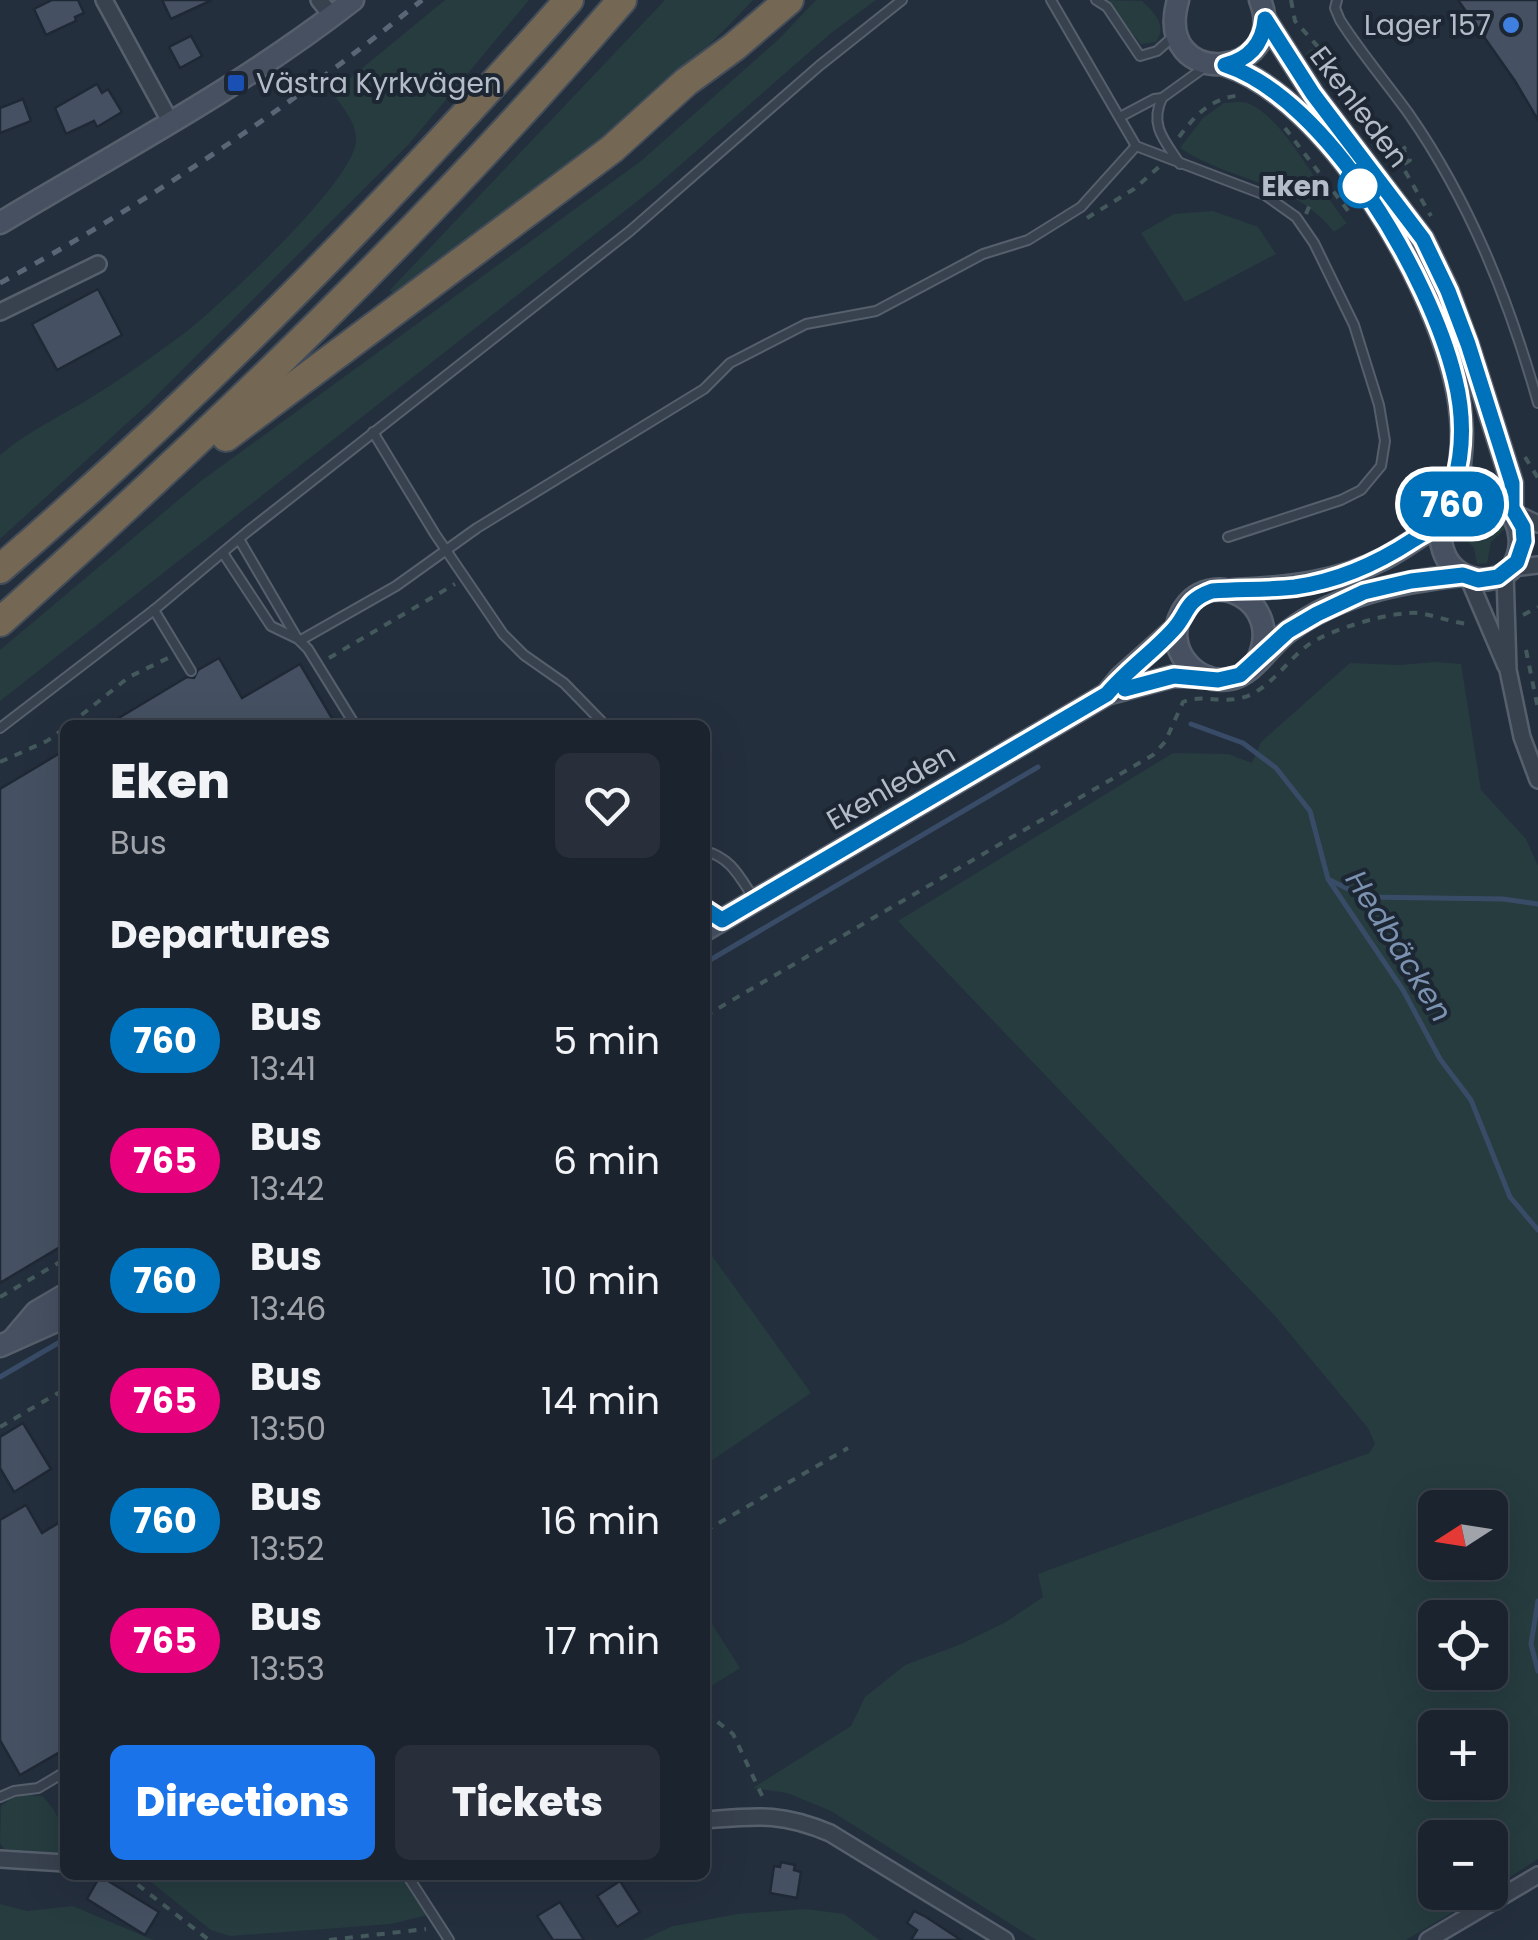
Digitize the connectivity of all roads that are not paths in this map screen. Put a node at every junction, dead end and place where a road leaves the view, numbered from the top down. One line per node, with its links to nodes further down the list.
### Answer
1 (104, 0): 18 (street)
2 (353, 0): 12 (street)
3 (569, 0): 35 (highway)
4 (622, 0): 28 (highway)
5 (769, 0): 15 (highway)
6 (789, 0): 15 (highway)
7 (902, 0): 25 (lane)
8 (1050, 0): 17 (lane)
9 (1096, 0): 13 (lane)
10 (1336, 0): 24 (lane)
11 (1264, 7): 14 (street); 26 (street, Ekenleden)
12 (325, 8): 18 (street)
13 (1172, 12): 14 (street, Ekenleden)
14 (1218, 65): 16 (lane); 27 (street, Ekenleden)
15 (697, 74): 28 (highway)
16 (1162, 98): 17 (lane); 20 (lane)
17 (1120, 117): 19 (lane)
18 (171, 123): 21 (street)
19 (1136, 146): 20 (lane); 33 (lane)
20 (1180, 164): 30 (lane)
21 (0, 222)
22 (98, 264): 23 (street)
23 (0, 312)
24 (1538, 403)
25 (373, 432): 31 (lane); 33 (lane)
26 (1515, 511): 27 (street); 29 (street); 36 (street, Ekenleden)
27 (1448, 515): 37 (street, Ekenleden); 38 (street)
28 (116, 518): 40 (highway)
29 (1538, 524)
30 (1228, 537)
31 (239, 539): 32 (lane); 42 (lane)
32 (223, 552): 39 (lane); 42 (lane)
33 (447, 552): 42 (lane); 49 (lane)
34 (1538, 565): 36 (street)
35 (0, 570)
36 (1509, 571): 37 (street); 44 (street)
37 (1465, 576): 43 (street); 44 (street)
38 (1225, 590): 41 (street); 43 (street)
39 (154, 610): 45 (lane); 50 (lane)
40 (0, 622)
41 (1177, 627): 46 (street); 47 (street, Ekenleden)
42 (299, 639): 48 (lane)
43 (1258, 661): 46 (street)
44 (1508, 670): 51 (street)
45 (191, 672)
46 (1207, 678): 47 (street, Ekenleden)
47 (1107, 694): 53 (street, Ekenleden)
48 (352, 720)
49 (600, 720)
50 (0, 728)
51 (1538, 780)
52 (710, 853): 53 (lane)
53 (755, 900): 54 (street, Ekenleden)
54 (710, 919)
55 (60, 1298): 57 (street)
56 (60, 1319): 57 (street)
57 (6, 1343)
58 (60, 1775): 59 (lane)
59 (0, 1797)
60 (710, 1820): 66 (street)
61 (0, 1859): 62 (street)
62 (60, 1863)
63 (1538, 1875): 67 (street)
64 (409, 1880): 65 (lane)
65 (448, 1940)
66 (1005, 1940)
67 (1428, 1940)

